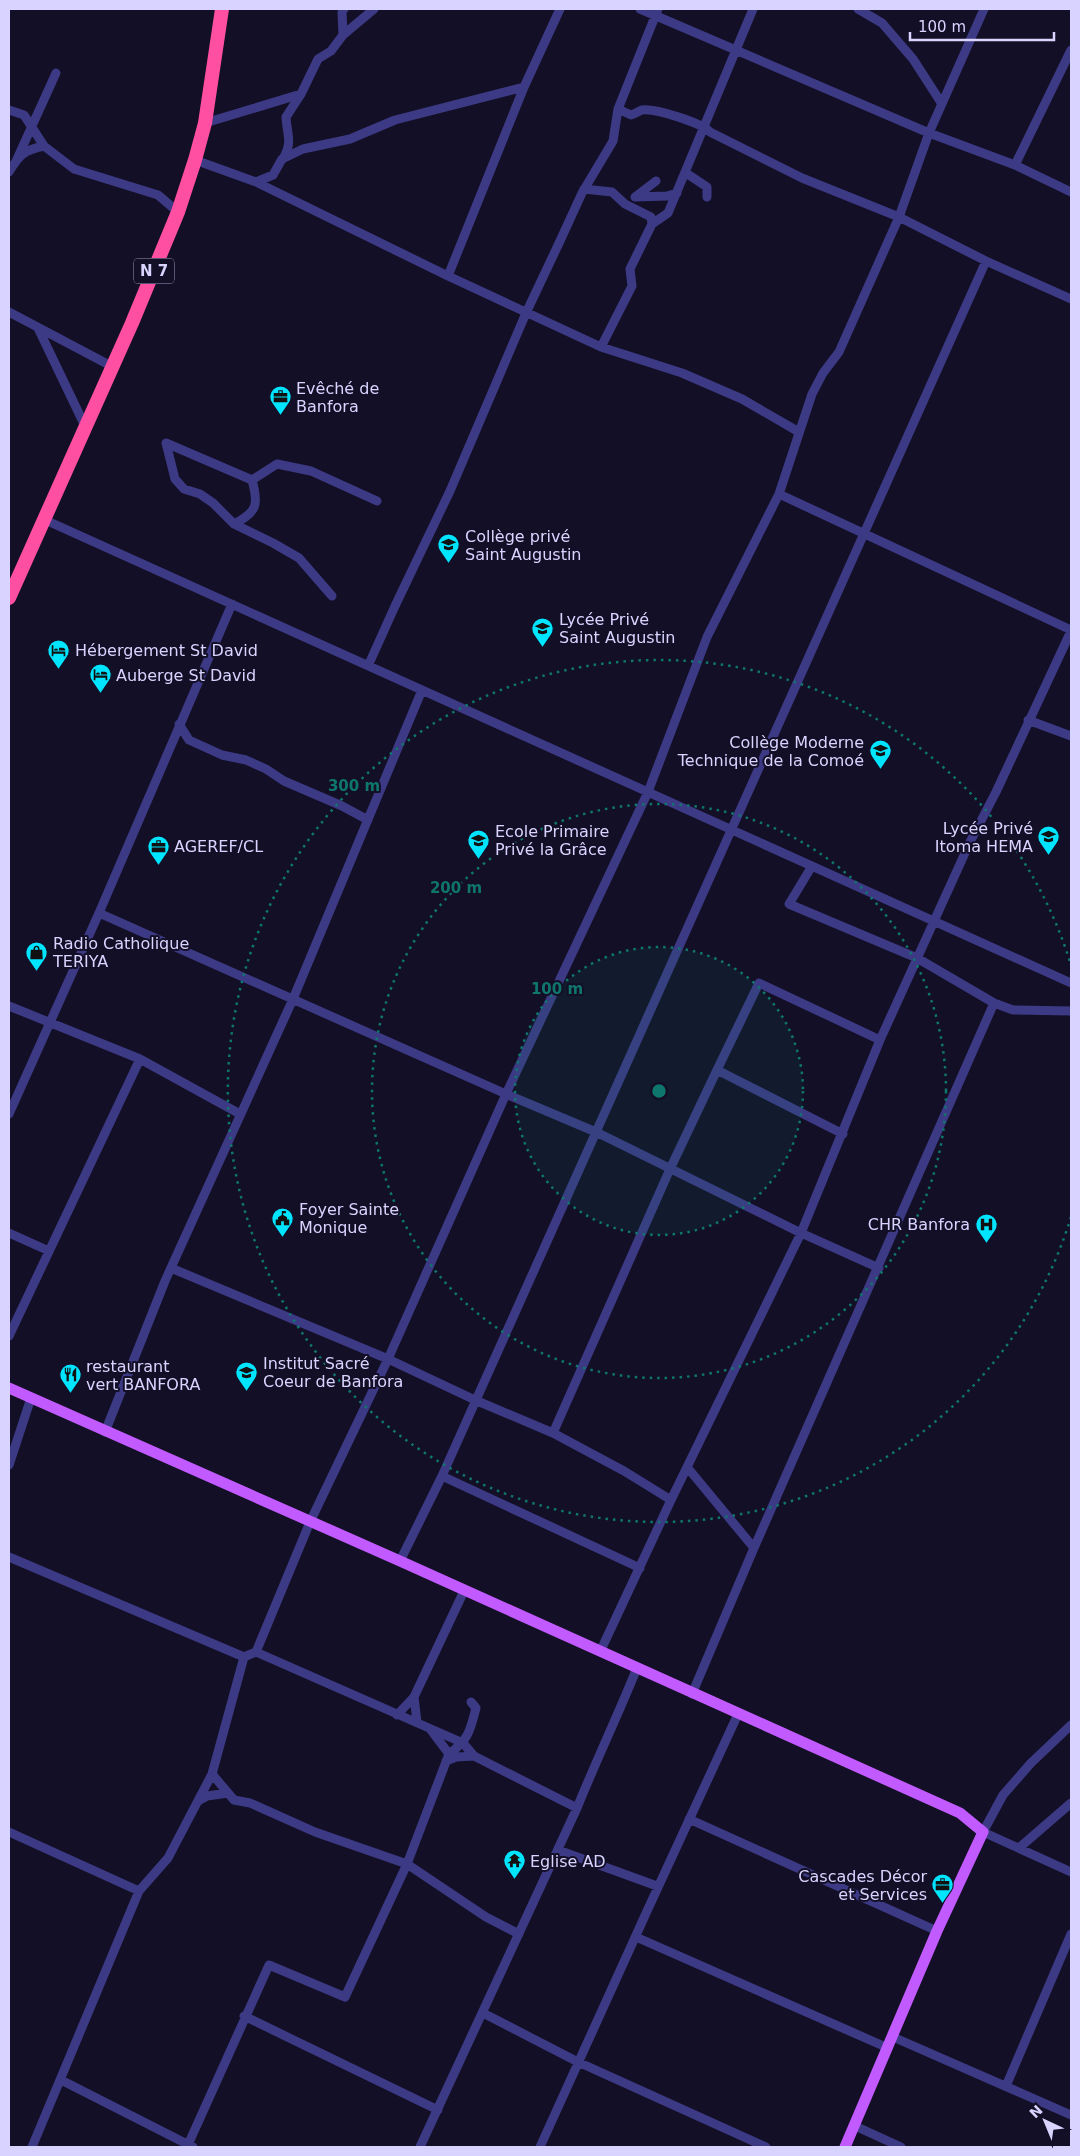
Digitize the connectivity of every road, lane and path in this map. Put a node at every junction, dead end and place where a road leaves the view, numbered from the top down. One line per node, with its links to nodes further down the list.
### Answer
1 (222, 9): 19 (highway, N 7)
2 (344, 9): 10 (street)
3 (374, 9): 10 (street)
4 (560, 9): 14 (street)
5 (640, 9): 9 (street)
6 (754, 9): 11 (street)
7 (858, 9): 16 (street)
8 (984, 9): 16 (street)
9 (657, 12): 11 (street); 17 (street)
10 (343, 35): 15 (street)
11 (735, 50): 21 (street); 22 (street)
12 (1071, 50): 27 (street)
13 (56, 73): 20 (street)
14 (524, 87): 25 (street); 42 (street)
15 (301, 94): 19 (street); 25 (street)
16 (942, 104): 22 (street)
17 (618, 109): 21 (street); 32 (street)
18 (9, 110): 20 (street)
19 (205, 122): 26 (highway, N 7)
20 (31, 126): 23 (street); 24 (street)
21 (705, 127): 29 (street); 39 (street)
22 (930, 132): 27 (street); 39 (street)
23 (44, 146): 24 (street); 38 (street)
24 (16, 159): 28 (street)
25 (282, 159): 31 (street)
26 (195, 160): 31 (street); 38 (highway, N 7)
27 (1015, 165): 33 (street)
28 (9, 172)
29 (686, 172): 34 (street); 36 (street)
30 (656, 181): 35 (street)
31 (256, 182): 42 (street)
32 (584, 189): 37 (street); 45 (street)
33 (1071, 192)
34 (677, 193): 35 (street); 40 (street)
35 (635, 197): 37 (street)
36 (707, 197)
37 (625, 204): 40 (street)
38 (178, 212): 48 (highway, N 7)
39 (899, 217): 41 (street); 50 (street)
40 (652, 224): 47 (street)
41 (986, 261): 43 (street); 56 (street)
42 (448, 276): 45 (street)
43 (1071, 299)
44 (9, 312): 46 (street)
45 (526, 313): 47 (street); 61 (street)
46 (38, 327): 48 (street); 49 (street)
47 (601, 347): 50 (street)
48 (113, 367): 49 (highway, N 7)
49 (86, 426): 54 (highway, N 7)
50 (799, 432): 52 (street)
51 (252, 480): 53 (street); 55 (street); 55 (street)
52 (779, 494): 56 (street); 66 (street)
53 (377, 501)
54 (44, 519): 58 (highway, N 7); 59 (street)
55 (234, 524): 57 (street)
56 (864, 533): 60 (street); 68 (street)
57 (332, 596)
58 (9, 598)
59 (232, 604): 61 (street); 64 (street)
60 (1071, 631): 63 (street)
61 (368, 666): 62 (street)
62 (422, 690): 66 (street); 67 (street)
63 (1028, 720): 65 (street); 71 (street)
64 (179, 724): 67 (street); 70 (street)
65 (1071, 736)
66 (648, 792): 68 (street); 82 (street)
67 (368, 820): 74 (street)
68 (731, 830): 69 (street); 85 (street)
69 (812, 866): 71 (street); 72 (street)
70 (99, 913): 74 (street); 78 (street)
71 (935, 922): 72 (street); 73 (street)
72 (917, 958): 75 (street); 79 (street)
73 (1071, 983)
74 (293, 999): 82 (street); 84 (street)
75 (994, 1003): 77 (street); 92 (street)
76 (9, 1006): 78 (street)
77 (1069, 1012)
78 (50, 1023): 80 (street); 83 (street)
79 (880, 1040): 81 (street); 86 (street)
80 (140, 1059): 84 (street); 90 (street)
81 (718, 1070): 86 (street); 87 (street)
82 (506, 1094): 85 (street); 94 (street)
83 (9, 1114)
84 (240, 1114): 91 (street)
85 (596, 1132): 87 (street); 97 (street)
86 (843, 1134): 88 (street)
87 (670, 1169): 88 (street); 99 (street)
88 (801, 1232): 92 (street); 101 (street)
89 (9, 1233): 90 (street)
90 (49, 1251): 93 (street)
91 (171, 1268): 94 (street); 98 (street)
92 (879, 1268): 105 (street)
93 (9, 1336)
94 (388, 1359): 97 (street); 104 (street)
95 (9, 1388): 96 (main road)
96 (31, 1398): 98 (main road); 100 (street)
97 (475, 1400): 99 (street); 102 (street)
98 (105, 1432): 104 (main road)
99 (553, 1433): 103 (street)
100 (9, 1465)
101 (687, 1467): 103 (street); 105 (street)
102 (442, 1476): 107 (street); 108 (street)
103 (671, 1500): 108 (street)
104 (310, 1522): 107 (main road); 110 (street)
105 (754, 1548): 114 (street)
106 (9, 1557): 112 (street)
107 (400, 1561): 109 (main road)
108 (640, 1568): 111 (street)
109 (464, 1591): 111 (main road); 115 (street)
110 (256, 1652): 112 (street); 118 (street)
111 (600, 1652): 113 (main road)
112 (244, 1657): 125 (street)
113 (637, 1668): 114 (main road); 129 (street)
114 (692, 1694): 117 (main road)
115 (414, 1697): 118 (street); 119 (street)
116 (471, 1702): 122 (street)
117 (738, 1714): 130 (street); 131 (main road)
118 (397, 1715): 119 (street)
119 (417, 1722): 121 (street)
120 (1071, 1725): 131 (street)
121 (429, 1727): 122 (street); 124 (street)
122 (464, 1744): 123 (street); 124 (street)
123 (474, 1756): 124 (street); 129 (street)
124 (447, 1757): 135 (street)
125 (212, 1774): 126 (street); 127 (street)
126 (228, 1794): 127 (street); 135 (street)
127 (198, 1801): 138 (street)
128 (1071, 1803): 133 (street)
129 (577, 1808): 134 (street)
130 (689, 1819): 137 (street); 139 (street)
131 (983, 1832): 133 (street); 139 (main road)
132 (10, 1835): 138 (street)
133 (1018, 1848): 136 (street)
134 (558, 1850): 137 (street); 140 (street)
135 (407, 1864): 140 (street); 144 (street)
136 (1071, 1872)
137 (657, 1886): 142 (street)
138 (139, 1891): 147 (street)
139 (937, 1932): 145 (main road)
140 (519, 1934): 143 (street)
141 (1071, 1934): 148 (street)
142 (636, 1937): 145 (street); 146 (street)
143 (483, 2013): 146 (street); 149 (street)
144 (244, 2016): 149 (street); 152 (street)
145 (891, 2042): 148 (street); 151 (main road)
146 (578, 2062): 155 (street); 156 (street)
147 (61, 2080): 152 (street); 153 (street)
148 (1006, 2086): 150 (street)
149 (438, 2110): 154 (street)
150 (1071, 2115)
151 (855, 2126): 157 (main road); 158 (street)
152 (189, 2146)
153 (32, 2147)
154 (420, 2147)
155 (540, 2147)
156 (766, 2147)
157 (846, 2147)
158 (901, 2147)

